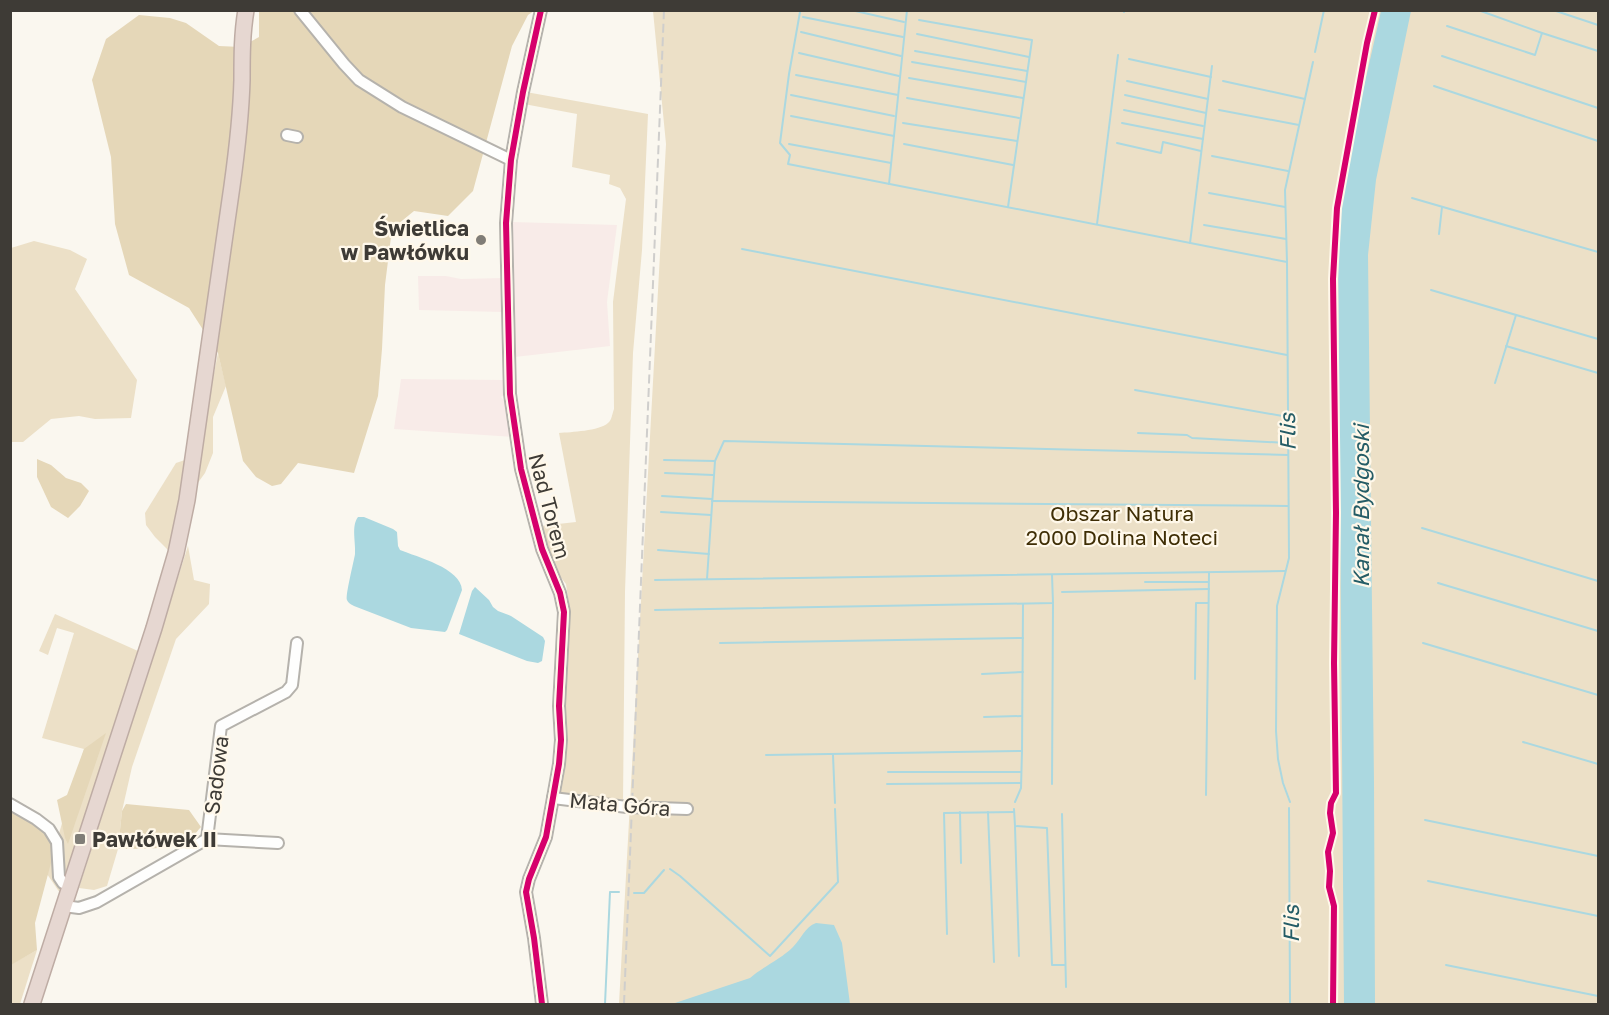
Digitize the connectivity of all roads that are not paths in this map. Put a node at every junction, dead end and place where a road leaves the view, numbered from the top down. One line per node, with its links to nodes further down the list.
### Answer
1 (236, 10): 5 (highway)
2 (246, 10): 5 (highway)
3 (300, 10): 6 (street)
4 (541, 10): 6 (street, Nad Torem)
5 (242, 36): 13 (highway)
6 (511, 160): 8 (street, Nad Torem)
7 (297, 643): 11 (street, Sadowa)
8 (553, 798): 10 (street, Mała Góra); 16 (street, Nad Torem)
9 (10, 804): 13 (street)
10 (687, 809)
11 (207, 839): 12 (street); 14 (street)
12 (278, 843)
13 (70, 886): 14 (highway)
14 (64, 906): 15 (highway)
15 (32, 1005)
16 (542, 1005)

